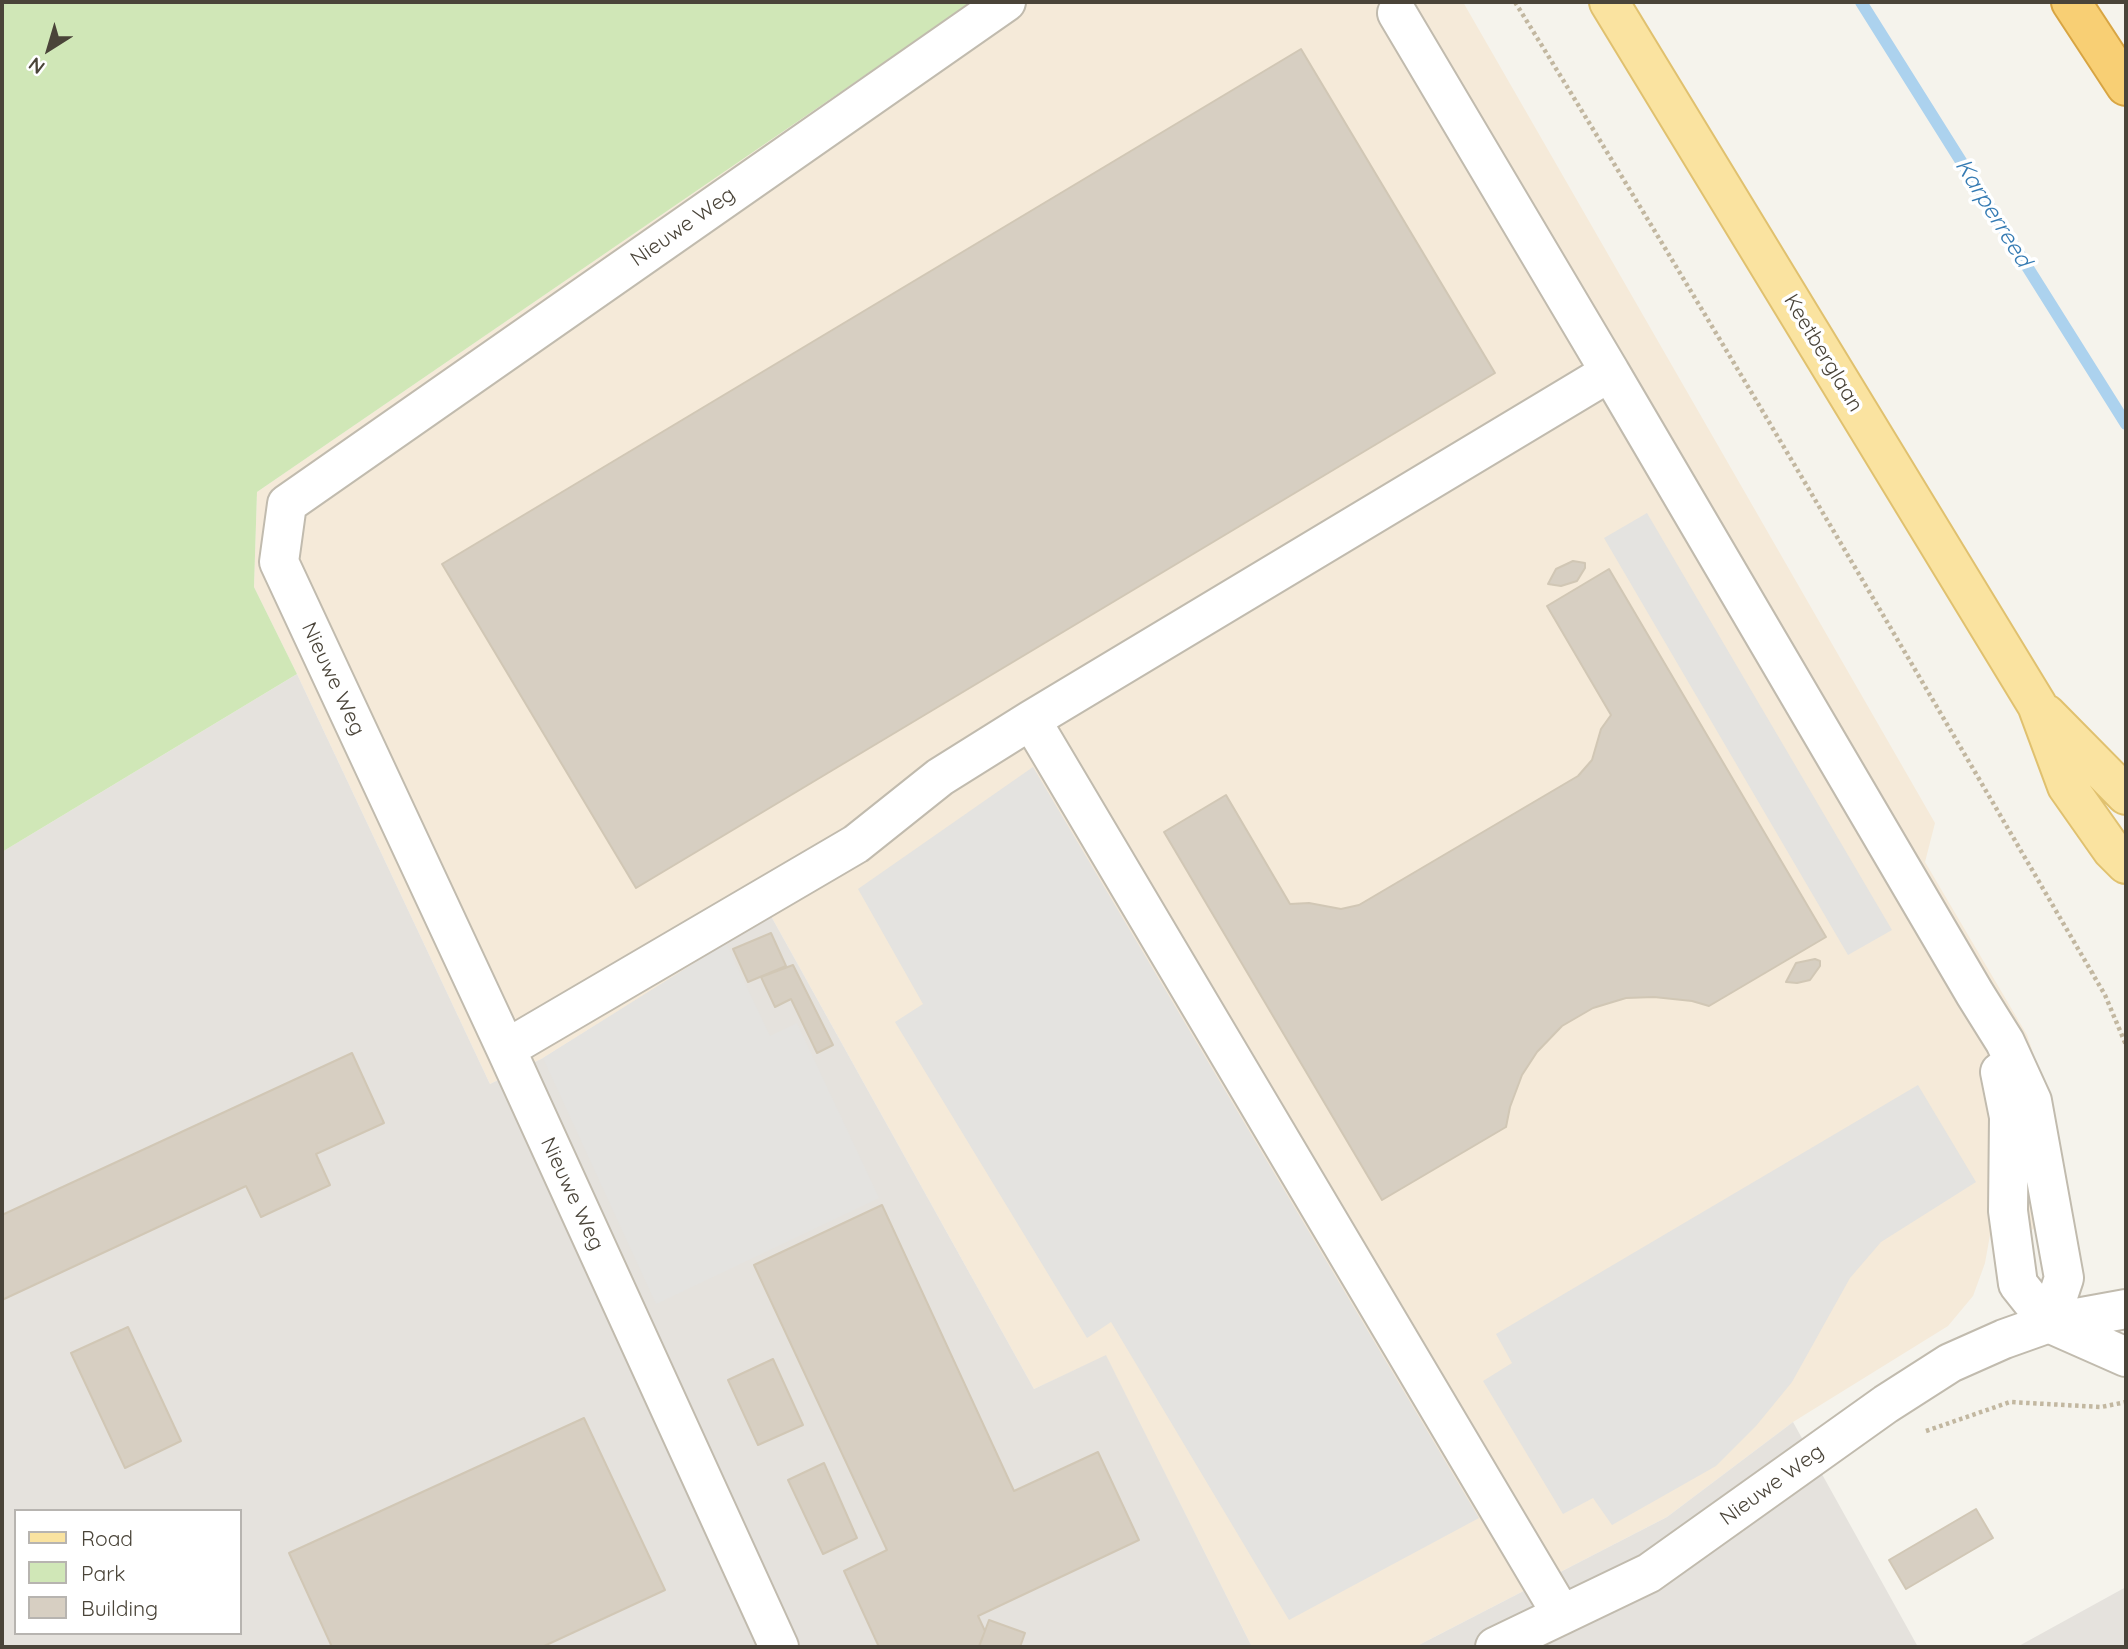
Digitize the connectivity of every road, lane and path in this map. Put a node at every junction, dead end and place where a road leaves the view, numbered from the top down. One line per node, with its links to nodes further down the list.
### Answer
1 (1006, 2): 13 (street, Nieuwe Weg)
2 (1515, 2): 12 (path)
3 (1609, 2): 8 (main road, Keetberglaan)
4 (2071, 2): 6 (highway)
5 (1396, 13): 7 (street)
6 (2126, 86)
7 (1611, 372): 9 (street); 15 (street)
8 (2037, 705): 10 (main road, Keetberglaan); 11 (main road, Keetberglaan)
9 (1031, 720): 13 (street); 19 (street)
10 (2126, 795)
11 (2126, 864)
12 (2126, 1045)
13 (506, 1049): 20 (street, Nieuwe Weg)
14 (2126, 1309): 15 (street, Nieuwe Weg)
15 (2049, 1323): 16 (street); 19 (street, Nieuwe Weg)
16 (2126, 1357)
17 (2126, 1402): 18 (path)
18 (1918, 1435)
19 (1562, 1615): 21 (street, Nieuwe Weg)
20 (779, 1647)
21 (1495, 1647)

